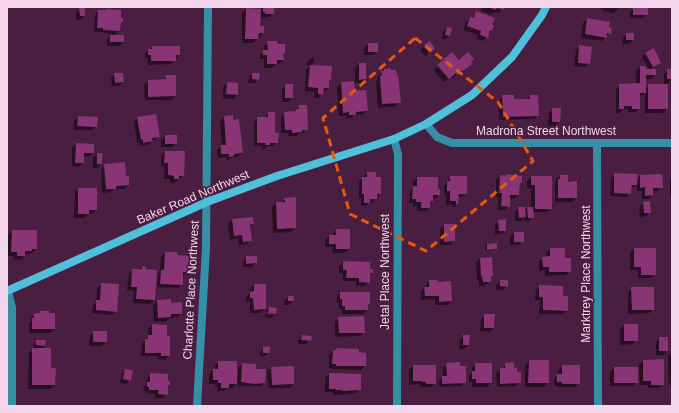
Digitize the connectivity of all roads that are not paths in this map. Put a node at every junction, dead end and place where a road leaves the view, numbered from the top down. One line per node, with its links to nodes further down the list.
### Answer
1 (208, 7): 7 (street, Charlotte Place Northwest)
2 (546, 7): 3 (street, Baker Road Northwest)
3 (426, 124): 4 (street, Baker Road Northwest); 5 (street, Madrona Street Northwest)
4 (394, 139): 7 (street, Baker Road Northwest); 11 (street, Jetal Place Northwest)
5 (597, 143): 6 (street, Madrona Street Northwest); 12 (street, Marktrey Place Northwest)
6 (672, 143)
7 (207, 202): 8 (street, Baker Road Northwest); 10 (street, Charlotte Place Northwest)
8 (7, 291): 9 (street)
9 (12, 406)
10 (198, 406)
11 (397, 406)
12 (598, 406)

